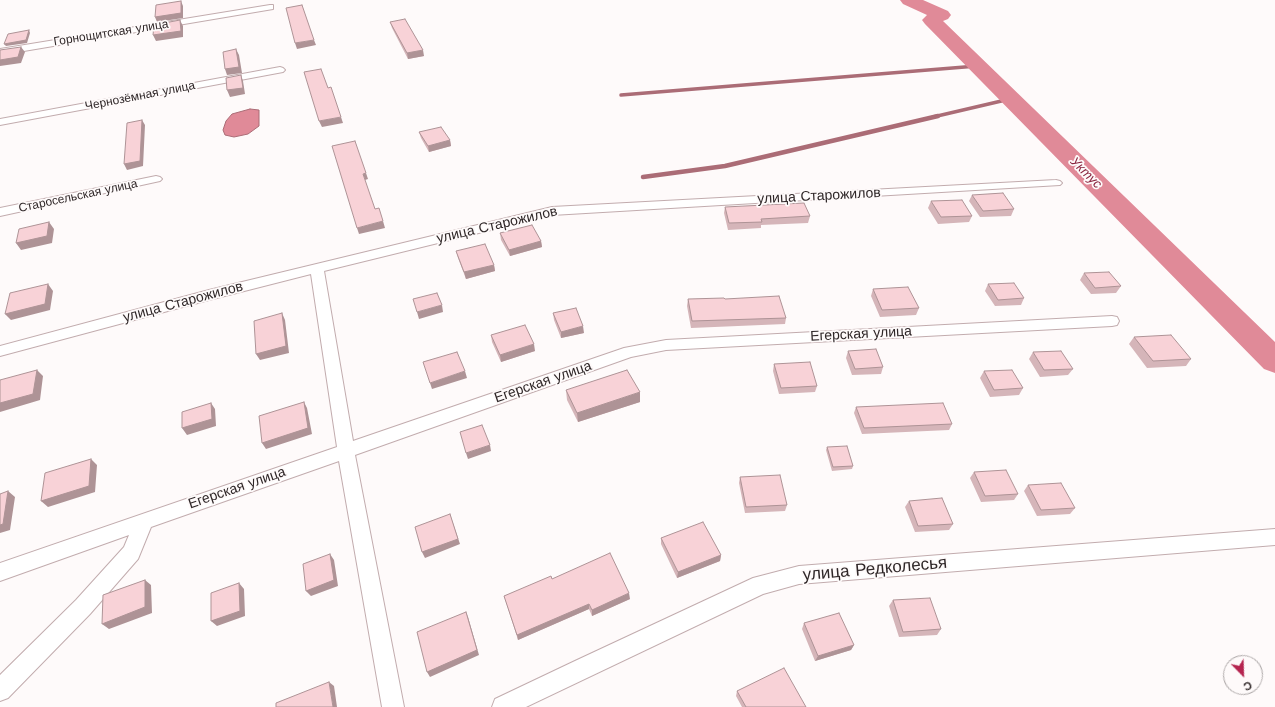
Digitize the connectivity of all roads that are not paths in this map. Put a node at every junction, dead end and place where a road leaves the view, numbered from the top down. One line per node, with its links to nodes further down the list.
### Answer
1 (270, 7): 2 (street, Горнощитская улица)
2 (0, 52)
3 (280, 70): 4 (street, Чернозёмная улица)
4 (0, 122)
5 (156, 179): 7 (street, Старосельская улица)
6 (1056, 183): 8 (street, улица Старожилов)
7 (0, 212)
8 (317, 268): 10 (street, улица Старожилов); 11 (street)
9 (1112, 321): 11 (street, Егерская улица)
10 (0, 351)
11 (346, 450): 12 (street, Егерская улица); 16 (street)
12 (145, 520): 14 (street, Егерская улица); 15 (street)
13 (1275, 536): 17 (street, улица Редколесья)
14 (0, 572)
15 (0, 690)
16 (393, 707)
17 (503, 707)

